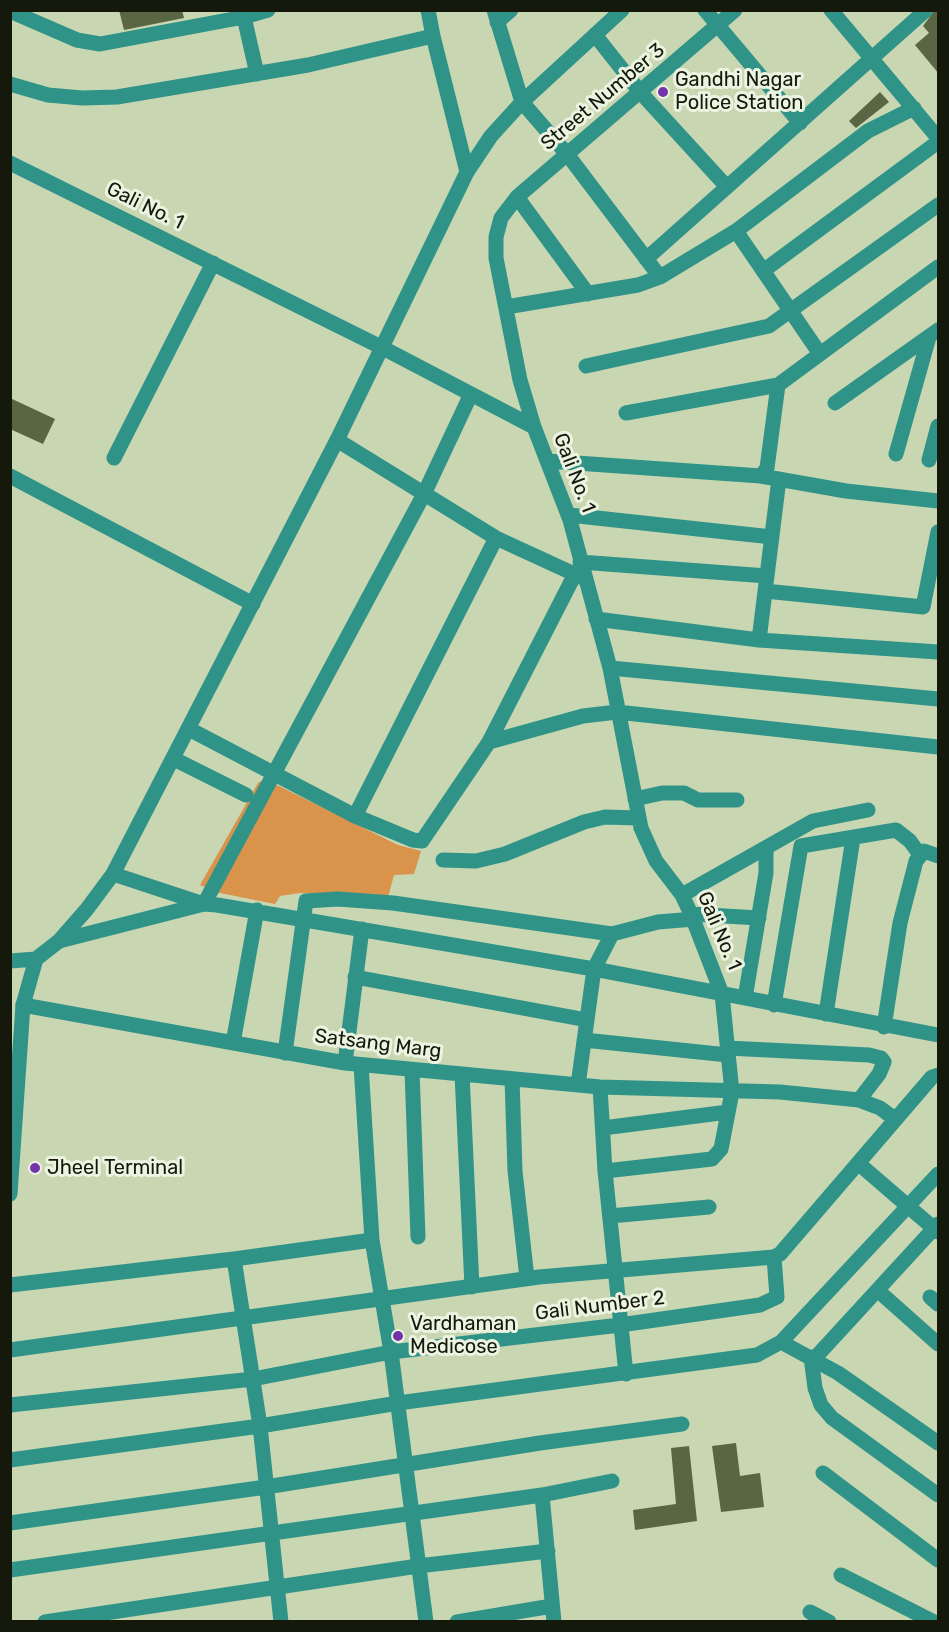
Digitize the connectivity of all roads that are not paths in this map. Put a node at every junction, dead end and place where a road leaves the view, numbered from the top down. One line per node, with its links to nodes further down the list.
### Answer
1 (268, 10): 10 (street)
2 (428, 10): 14 (street)
3 (511, 10): 11 (street)
4 (622, 10): 13 (street)
5 (705, 10): 12 (street)
6 (735, 10): 12 (street, Street Number 3)
7 (831, 10): 15 (street)
8 (926, 10): 15 (street)
9 (10, 11): 10 (street)
10 (243, 14): 16 (street)
11 (496, 16): 19 (street)
12 (717, 26): 18 (street, Street Number 3); 21 (street)
13 (595, 35): 18 (street); 19 (street)
14 (433, 36): 16 (street); 25 (street)
15 (873, 58): 20 (street); 21 (street)
16 (257, 74): 17 (street)
17 (10, 84)
18 (641, 93): 23 (street, Street Number 3); 26 (street)
19 (522, 102): 23 (street); 25 (street)
20 (914, 108): 22 (street); 29 (street)
21 (800, 123): 26 (street)
22 (939, 140): 33 (street)
23 (567, 154): 27 (street, Street Number 3); 30 (street)
24 (10, 163): 31 (street, Gali No. 1)
25 (467, 172): 39 (street)
26 (727, 187): 30 (street)
27 (517, 197): 35 (street); 36 (street, Street Number 3)
28 (939, 206): 37 (street)
29 (736, 231): 33 (street); 34 (street)
30 (646, 260): 34 (street)
31 (213, 263): 39 (street, Gali No. 1); 50 (street)
32 (939, 267): 40 (street)
33 (763, 271): 37 (street)
34 (660, 277): 35 (street)
35 (588, 294): 36 (street)
36 (506, 307): 46 (street)
37 (790, 312): 40 (street); 41 (street)
38 (934, 333): 44 (street); 49 (street)
39 (388, 337): 43 (street, Gali No. 1); 48 (street)
40 (820, 354): 42 (street)
41 (586, 366)
42 (777, 385): 45 (street); 54 (street)
43 (471, 394): 46 (street, Gali No. 1); 56 (street)
44 (835, 404)
45 (626, 413)
46 (534, 426): 52 (street, Gali No. 1)
47 (939, 426): 51 (street)
48 (337, 440): 56 (street); 64 (street)
49 (896, 454)
50 (114, 458)
51 (929, 460)
52 (548, 461): 54 (street); 58 (street, Gali No. 1)
53 (10, 476): 64 (street)
54 (761, 476): 55 (street)
55 (779, 479): 57 (street); 60 (street)
56 (424, 494): 61 (street); 75 (street)
57 (939, 501)
58 (569, 516): 60 (street); 62 (street, Gali No. 1)
59 (939, 532): 63 (street)
60 (772, 537): 63 (street)
61 (496, 538): 62 (street); 80 (street)
62 (580, 572): 63 (street); 65 (street, Gali No. 1); 72 (street)
63 (766, 584): 66 (street)
64 (253, 604): 71 (street)
65 (596, 619): 66 (street); 68 (street, Gali No. 1)
66 (759, 640): 67 (street)
67 (939, 652)
68 (610, 668): 69 (street); 70 (street, Gali No. 1)
69 (939, 699)
70 (616, 712): 72 (street); 73 (street); 77 (street, Gali No. 1)
71 (189, 729): 74 (street); 75 (street)
72 (489, 742): 80 (street)
73 (939, 747)
74 (174, 759): 76 (street); 87 (street)
75 (272, 773): 80 (street); 89 (street)
76 (246, 795)
77 (635, 799): 78 (street); 81 (street, Gali No. 1)
78 (738, 800)
79 (868, 810): 83 (street)
80 (355, 816)
81 (639, 818): 86 (street); 88 (street, Gali No. 1)
82 (853, 838): 84 (street); 104 (street); 105 (street)
83 (766, 849): 88 (street); 93 (street)
84 (920, 855): 85 (street); 107 (street)
85 (939, 856)
86 (443, 860)
87 (113, 874): 89 (street); 96 (street)
88 (682, 895): 91 (street, Gali No. 1)
89 (204, 904): 90 (street); 96 (street)
90 (257, 910): 92 (street); 110 (street)
91 (693, 916): 93 (street); 95 (street); 101 (street, Gali No. 1)
92 (303, 918): 94 (street); 95 (street); 112 (street)
93 (759, 918): 102 (street)
94 (362, 929): 99 (street); 100 (street)
95 (612, 934): 99 (street)
96 (59, 941): 97 (street)
97 (36, 959): 98 (street); 103 (street)
98 (10, 961)
99 (594, 969): 101 (street); 106 (street)
100 (355, 977): 106 (street); 113 (street)
101 (722, 994): 102 (street); 111 (street, Gali No. 1)
102 (745, 998): 104 (street)
103 (23, 1005): 110 (street, Satsang Marg); 129 (street)
104 (774, 1005): 105 (street)
105 (826, 1014): 107 (street)
106 (587, 1020): 109 (street)
107 (884, 1027): 108 (street)
108 (939, 1035)
109 (584, 1040): 111 (street); 119 (street)
110 (233, 1043): 112 (street, Satsang Marg)
111 (727, 1052): 121 (street, Gali No. 1); 122 (street)
112 (285, 1053): 113 (street, Satsang Marg)
113 (345, 1064): 114 (street, Satsang Marg)
114 (361, 1065): 115 (street, Satsang Marg); 135 (street)
115 (412, 1070): 116 (street, Satsang Marg); 134 (street)
116 (462, 1074): 118 (street, Satsang Marg); 141 (street)
117 (939, 1075): 124 (street)
118 (512, 1079): 119 (street, Satsang Marg); 139 (street)
119 (578, 1085): 120 (street, Satsang Marg)
120 (600, 1087): 121 (street, Satsang Marg); 125 (street)
121 (732, 1092): 122 (street, Satsang Marg); 123 (street, Gali No. 1)
122 (859, 1100): 124 (street, Satsang Marg)
123 (728, 1112): 125 (street); 127 (street, Gali No. 1)
124 (896, 1119): 126 (street)
125 (603, 1128): 127 (street)
126 (858, 1163): 131 (street); 136 (street)
127 (605, 1171): 132 (street)
128 (939, 1174): 131 (street)
129 (10, 1194)
130 (709, 1207): 132 (street)
131 (909, 1208): 133 (street); 146 (street)
132 (610, 1216): 138 (street)
133 (937, 1228): 150 (street)
134 (417, 1237)
135 (372, 1239): 137 (street); 143 (street)
136 (774, 1257): 138 (street); 145 (street, Gali Number 2)
137 (234, 1259): 140 (street); 144 (street)
138 (616, 1270): 139 (street); 145 (street)
139 (527, 1278): 141 (street)
140 (10, 1284)
141 (472, 1287): 143 (street)
142 (884, 1296): 147 (street)
143 (382, 1300): 144 (street); 149 (street)
144 (243, 1318): 148 (street); 152 (street)
145 (620, 1325): 149 (street, Gali Number 2); 151 (street)
146 (781, 1342): 150 (street); 151 (street)
147 (939, 1344)
148 (10, 1350)
149 (391, 1352): 152 (street, Gali Number 2); 153 (street)
150 (813, 1358): 157 (street); 164 (street)
151 (626, 1374): 153 (street)
152 (253, 1379): 154 (street, Gali Number 2); 156 (street)
153 (398, 1403): 156 (street); 159 (street)
154 (10, 1405)
155 (682, 1424): 159 (street)
156 (260, 1426): 158 (street); 162 (street)
157 (939, 1443)
158 (10, 1460)
159 (406, 1464): 162 (street); 165 (street)
160 (823, 1473): 169 (street)
161 (612, 1481): 163 (street)
162 (266, 1487): 166 (street); 167 (street)
163 (542, 1495): 165 (street); 168 (street)
164 (939, 1495)
165 (411, 1512): 167 (street); 170 (street)
166 (10, 1523)
167 (273, 1532): 171 (street); 173 (street)
168 (548, 1551): 170 (street); 176 (street)
169 (939, 1560)
170 (418, 1566): 173 (street); 179 (street)
171 (10, 1570)
172 (841, 1575): 182 (street)
173 (277, 1588): 177 (street); 178 (street)
174 (810, 1612): 181 (street)
175 (939, 1613): 182 (street)
176 (553, 1614): 180 (street)
177 (45, 1622)
178 (281, 1622)
179 (426, 1622)
180 (457, 1622)
181 (829, 1622)
182 (934, 1622)

